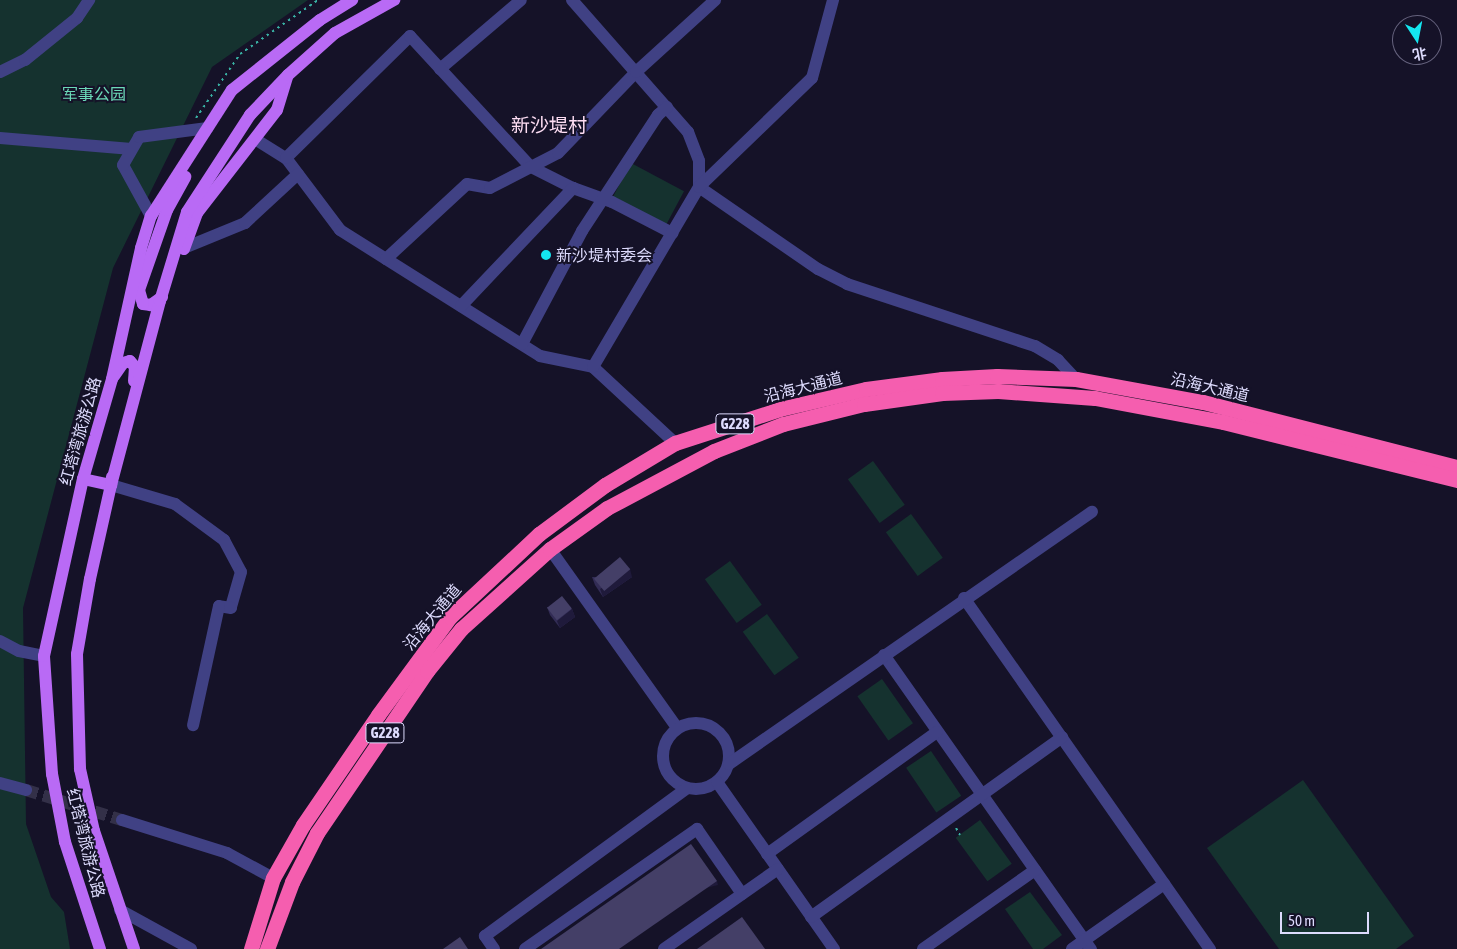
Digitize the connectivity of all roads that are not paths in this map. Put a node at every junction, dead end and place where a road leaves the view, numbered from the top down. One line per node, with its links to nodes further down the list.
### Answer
1 (90, 0): 9 (street)
2 (352, 0): 13 (main road, 红塔湾旅游公路)
3 (394, 0): 11 (main road)
4 (521, 0): 8 (street)
5 (572, 0): 10 (street)
6 (715, 0): 10 (street)
7 (833, 0): 21 (street)
8 (440, 69): 18 (street); 19 (street)
9 (0, 72)
10 (636, 72): 12 (street); 19 (street)
11 (288, 75): 15 (main road); 28 (main road)
12 (667, 107): 21 (street); 23 (street)
13 (207, 128): 16 (main road, 红塔湾旅游公路); 17 (street)
14 (0, 138): 17 (street)
15 (255, 139): 18 (street); 26 (main road)
16 (195, 147): 24 (main road, 红塔湾旅游公路); 28 (main road)
17 (132, 149): 24 (street)
18 (286, 158): 20 (street)
19 (531, 167): 22 (street); 27 (street)
20 (298, 174): 26 (street); 27 (street)
21 (699, 187): 25 (street); 33 (street)
22 (573, 188): 23 (street); 29 (street)
23 (603, 200): 25 (street); 30 (street)
24 (152, 216): 32 (main road, 红塔湾旅游公路)
25 (672, 234): 31 (street)
26 (184, 248): 28 (main road)
27 (386, 259): 29 (street)
28 (160, 301): 40 (main road)
29 (461, 306): 30 (street)
30 (522, 344): 31 (street)
31 (593, 367): 36 (street)
32 (112, 379): 38 (main road, 红塔湾旅游公路); 40 (main road)
33 (1076, 379): 34 (highway, 沿海大通道 / G228); 37 (highway, 沿海大通道 / G228)
34 (743, 421): 35 (highway); 36 (highway, 沿海大通道 / G228)
35 (749, 437): 39 (highway, 沿海大通道 / G228); 43 (highway, 沿海大通道 / G228)
36 (675, 443): 42 (highway, 沿海大通道 / G228)
37 (1457, 467)
38 (83, 479): 40 (main road); 47 (main road, 红塔湾旅游公路)
39 (1457, 480)
40 (111, 485): 48 (street); 65 (main road)
41 (1092, 512): 44 (street)
42 (539, 534): 43 (highway); 62 (highway, 沿海大通道 / G228)
43 (550, 549): 49 (street); 73 (highway, 沿海大通道 / G228)
44 (964, 598): 46 (street); 51 (street)
45 (0, 641): 47 (street)
46 (884, 655): 50 (street); 52 (street)
47 (44, 656): 69 (main road, 红塔湾旅游公路)
48 (193, 725)
49 (678, 728): 52 (street); 55 (street)
50 (937, 732): 57 (street); 59 (street)
51 (1062, 737): 57 (street); 63 (street)
52 (729, 764): 53 (street)
53 (717, 782): 55 (street); 59 (street)
54 (0, 783): 56 (street)
55 (686, 788): 74 (street)
56 (26, 790)
57 (982, 795): 61 (street); 66 (street)
58 (122, 820): 62 (street)
59 (767, 854): 60 (street)
60 (778, 869): 64 (street); 66 (street)
61 (1035, 870): 67 (street); 77 (street)
62 (274, 878): 72 (highway, 沿海大通道 / G228)
63 (1164, 884): 67 (street); 79 (street)
64 (742, 894): 75 (street); 76 (street)
65 (120, 910): 70 (main road); 71 (street)
66 (811, 917): 68 (street)
67 (1087, 945): 78 (street)
68 (831, 948)
69 (100, 949)
70 (134, 949)
71 (191, 949)
72 (251, 949)
73 (268, 949)
74 (494, 949)
75 (525, 949)
76 (664, 949)
77 (923, 949)
78 (1072, 949)
79 (1210, 949)

